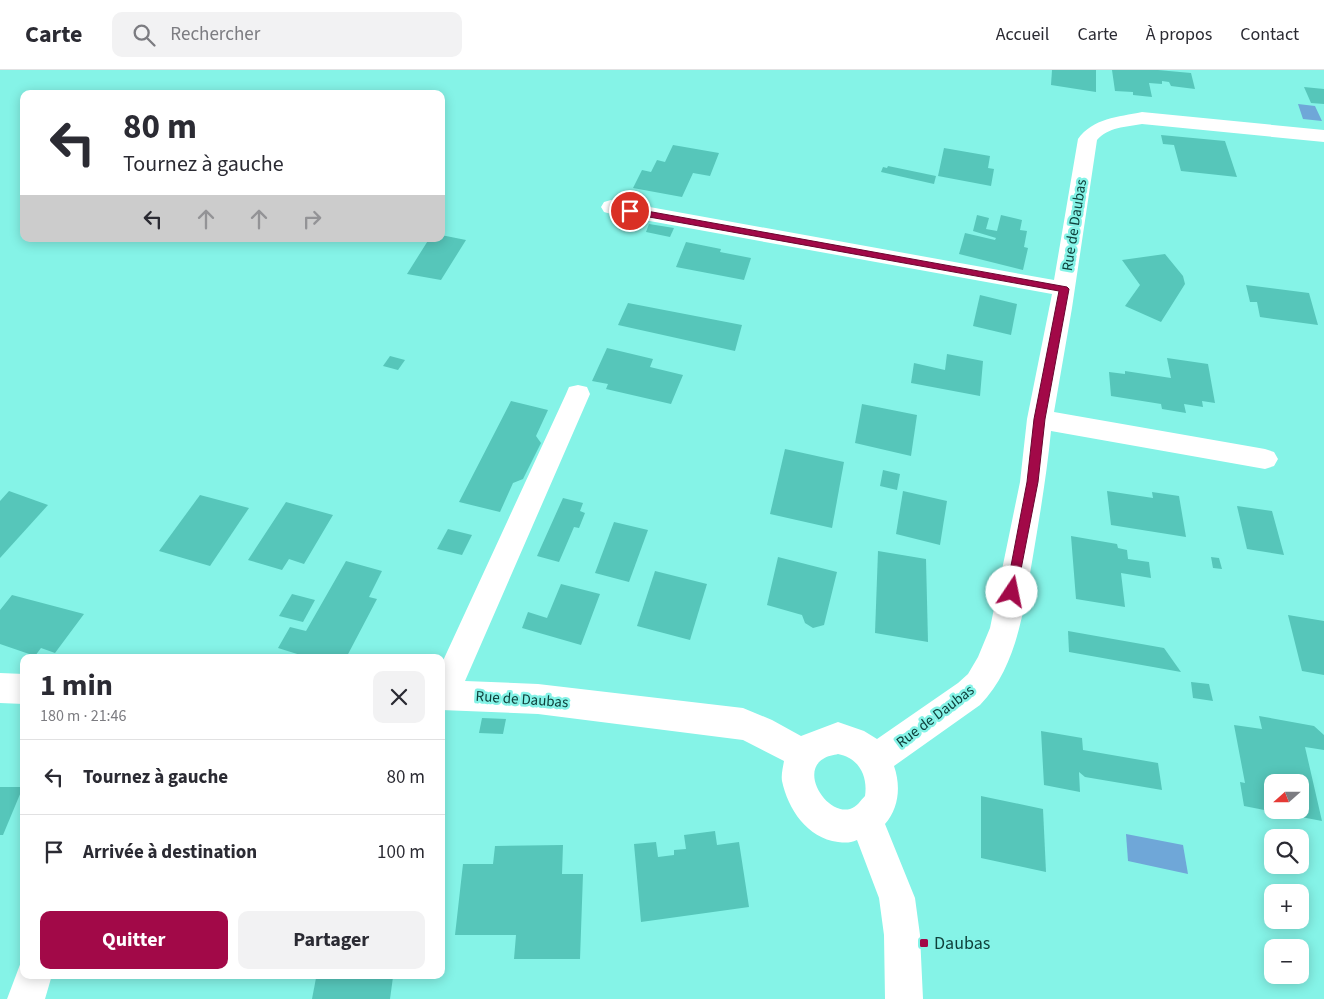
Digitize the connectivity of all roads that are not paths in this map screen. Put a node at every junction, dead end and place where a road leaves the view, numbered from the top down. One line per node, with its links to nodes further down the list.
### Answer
1 (1324, 136): 3 (street, Rue de Daubas)
2 (611, 207): 3 (street)
3 (1064, 289): 5 (street, Rue de Daubas)
4 (578, 394): 8 (street)
5 (1040, 419): 6 (street); 12 (street, Rue de Daubas)
6 (1265, 459)
7 (0, 688): 9 (street)
8 (445, 688)
9 (20, 689)
10 (445, 695): 11 (street, Rue de Daubas)
11 (804, 755): 12 (street); 13 (street)
12 (875, 760): 13 (street)
13 (866, 820): 16 (street)
14 (33, 979): 15 (street)
15 (26, 999)
16 (904, 999)

